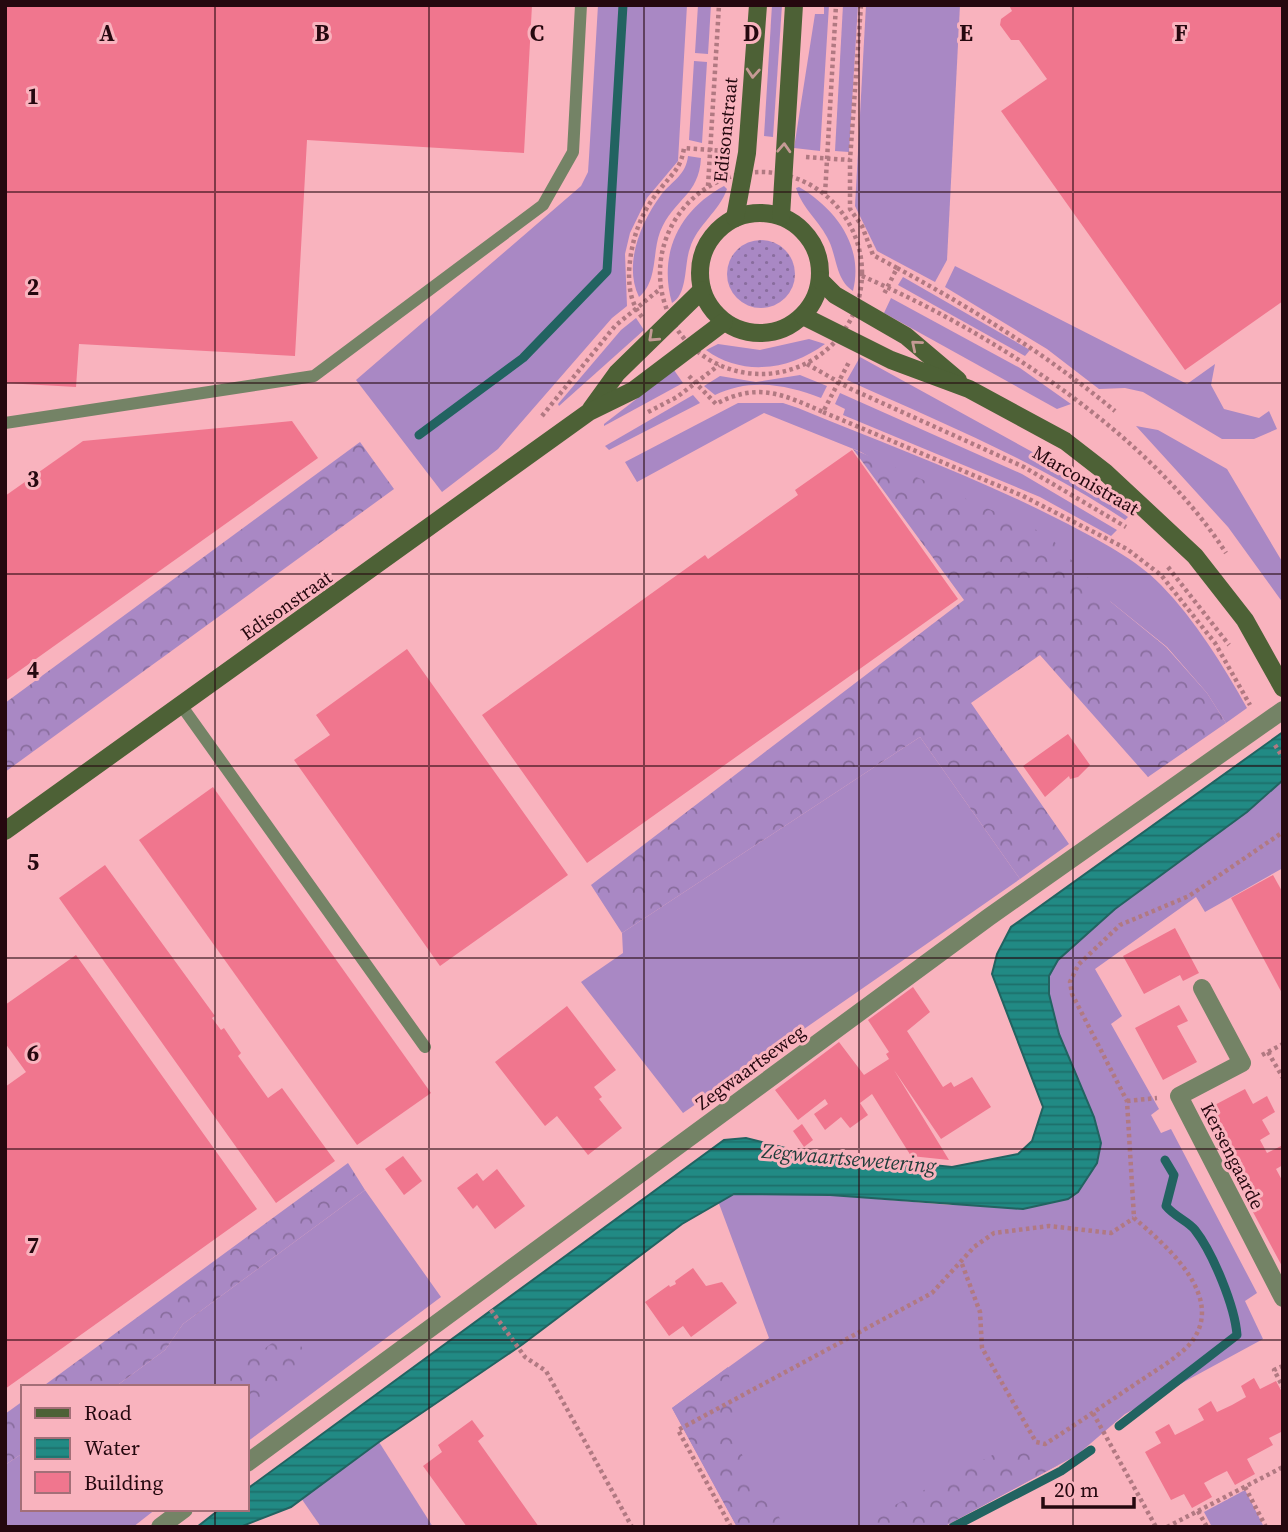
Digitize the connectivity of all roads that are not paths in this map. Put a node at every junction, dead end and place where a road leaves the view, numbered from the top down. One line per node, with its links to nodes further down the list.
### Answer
1 (581, 5): 12 (lane)
2 (758, 5): 5 (street, Edisonstraat, one-way to 5)
3 (794, 5): 4 (street, one-way to 3)
4 (781, 216): 5 (street); 6 (street)
5 (735, 218): 7 (street)
6 (820, 280): 8 (street); 10 (street, Marconistraat, one-way to 6)
7 (702, 290): 9 (street); 11 (street, Edisonstraat, one-way to 11)
8 (803, 316): 9 (street); 10 (street, Marconistraat)
9 (724, 322): 11 (street, Edisonstraat)
10 (969, 388): 13 (street, Marconistraat)
11 (589, 412): 14 (street, Edisonstraat)
12 (5, 423)
13 (1283, 688)
14 (181, 705): 16 (street, Edisonstraat); 18 (lane)
15 (1283, 710): 20 (street, Zegwaartseweg)
16 (5, 831)
17 (1202, 988): 19 (street, Kersengaarde)
18 (425, 1047)
19 (1283, 1298)
20 (248, 1462)
21 (181, 1511): 22 (street)
22 (160, 1527)

